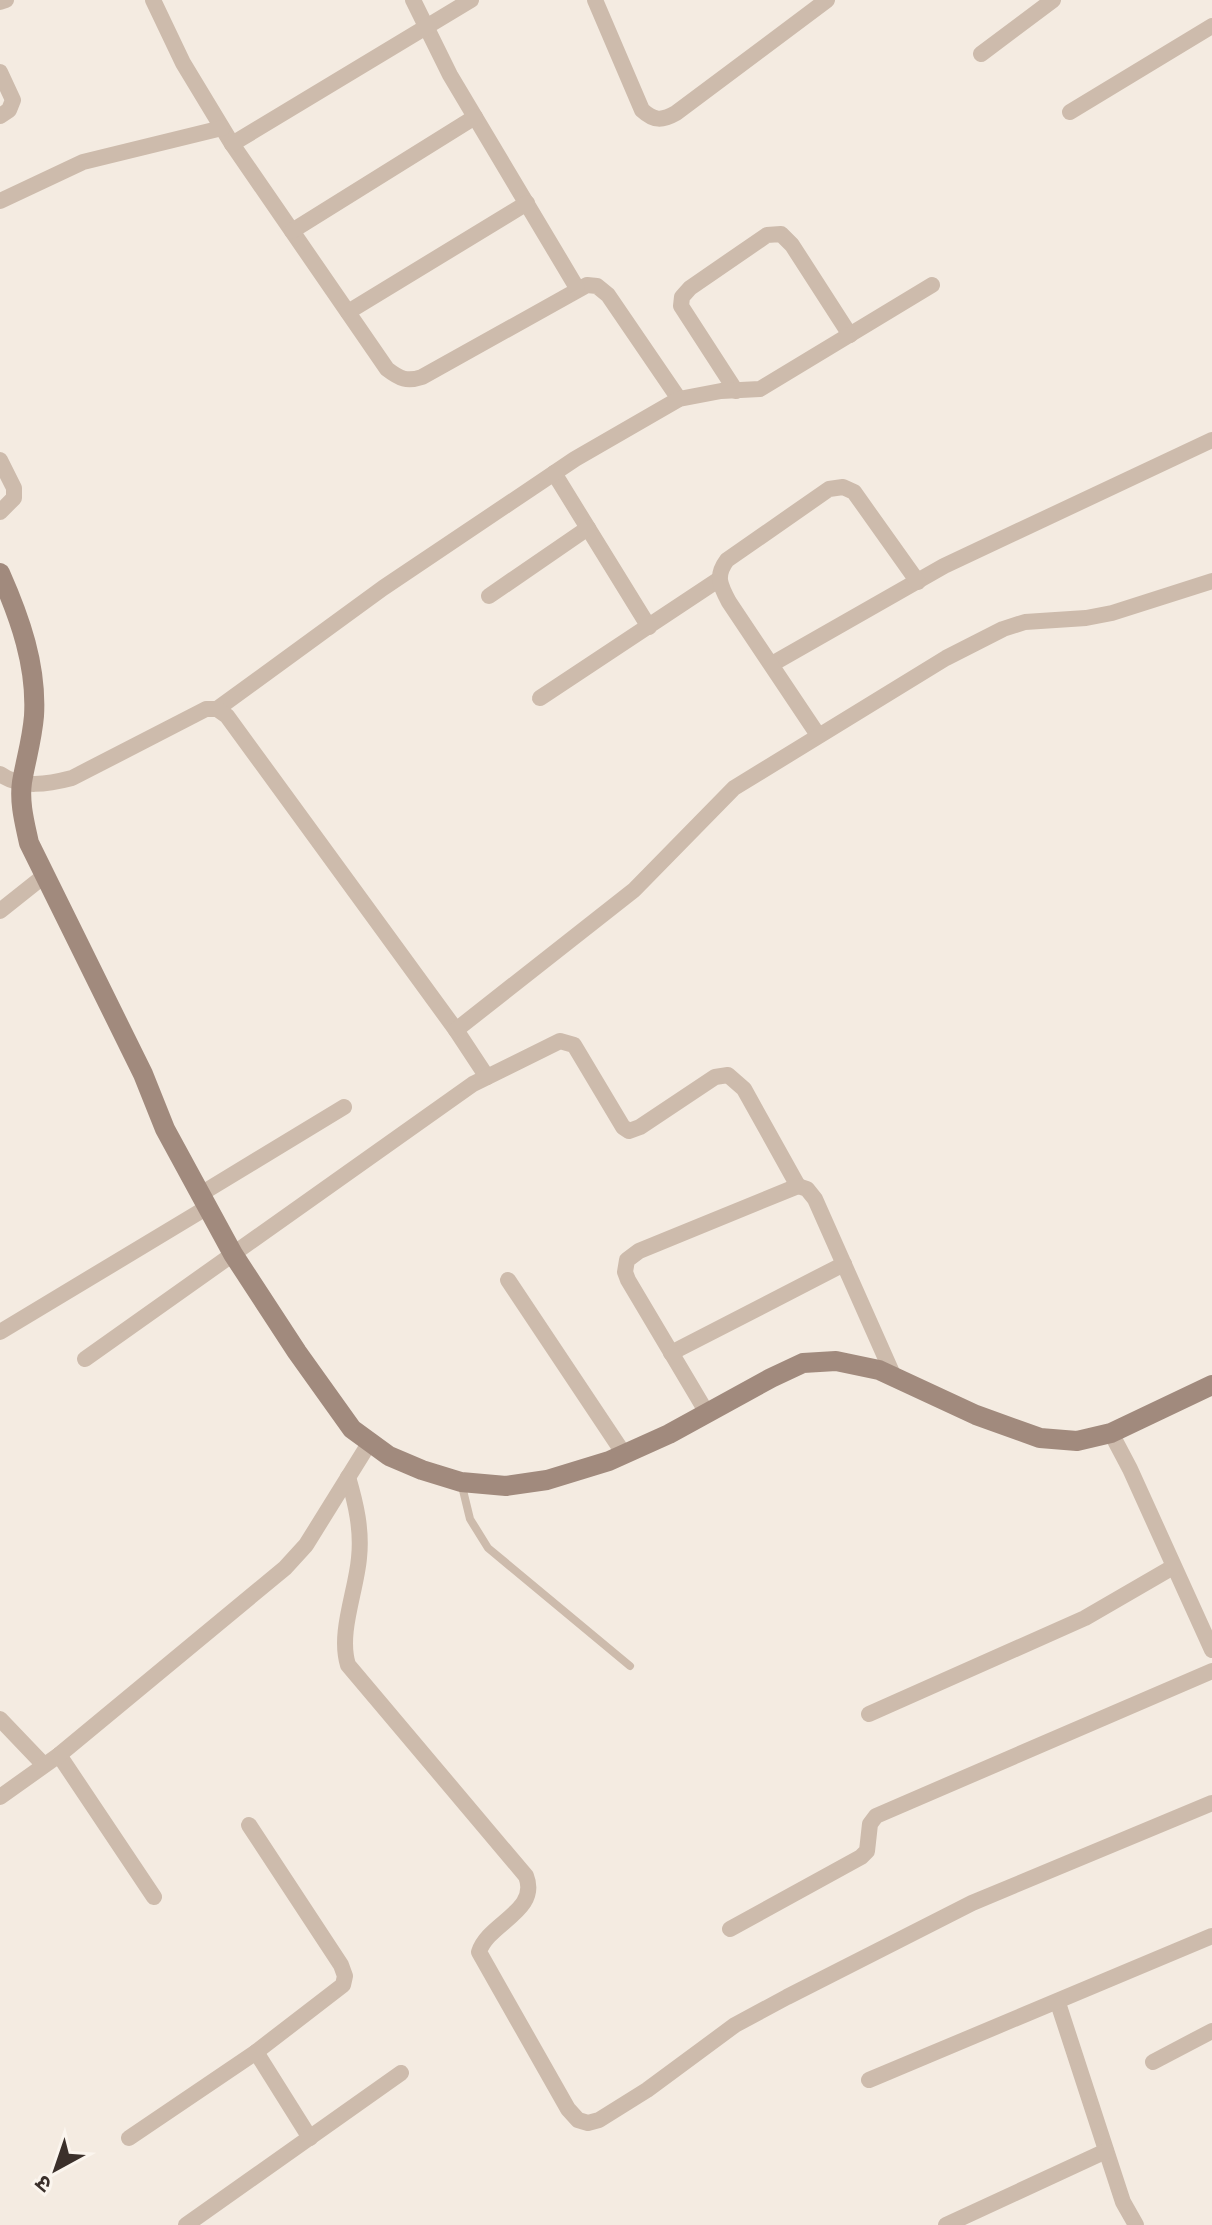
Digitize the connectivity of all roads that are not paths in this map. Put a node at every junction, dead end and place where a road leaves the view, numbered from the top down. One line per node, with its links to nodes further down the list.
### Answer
1 (6, 0): 8 (street)
2 (153, 0): 16 (street)
3 (413, 0): 10 (street)
4 (471, 0): 10 (street)
5 (595, 0): 6 (street)
6 (827, 0)
7 (1053, 0): 11 (street)
8 (0, 2)
9 (1212, 26): 13 (street)
10 (426, 27): 15 (street); 17 (street)
11 (981, 54)
12 (0, 72): 14 (street)
13 (1070, 112)
14 (0, 116)
15 (475, 117): 19 (street); 20 (street)
16 (222, 128): 17 (street); 18 (street)
17 (232, 144): 20 (street)
18 (0, 201)
19 (527, 203): 22 (street); 23 (street)
20 (292, 231): 23 (street)
21 (932, 285): 24 (street)
22 (577, 288): 23 (street); 26 (street)
23 (348, 312)
24 (850, 335): 25 (street); 25 (street)
25 (736, 391): 26 (street)
26 (679, 399): 29 (street)
27 (1212, 440): 35 (street)
28 (0, 460): 30 (street)
29 (554, 473): 31 (street); 40 (street)
30 (0, 512)
31 (588, 528): 36 (street); 37 (street)
32 (0, 573): 43 (street)
33 (718, 580): 35 (street); 37 (street); 38 (street)
34 (1212, 581): 41 (street)
35 (918, 582): 38 (street)
36 (489, 596)
37 (649, 627): 39 (street)
38 (772, 664): 41 (street)
39 (540, 698)
40 (217, 709): 43 (street); 46 (street)
41 (818, 735): 46 (street)
42 (0, 774): 43 (street)
43 (22, 784): 44 (street)
44 (44, 876): 45 (street); 50 (street)
45 (0, 911)
46 (456, 1030): 47 (street)
47 (487, 1077): 49 (street); 51 (street)
48 (344, 1107): 50 (street)
49 (798, 1186): 52 (street); 55 (street)
50 (202, 1201): 51 (street); 54 (street)
51 (233, 1254): 56 (street); 60 (street)
52 (844, 1264): 55 (street); 57 (street)
53 (508, 1280): 62 (street)
54 (0, 1332)
55 (671, 1353): 59 (street)
56 (85, 1359)
57 (894, 1377): 59 (street); 61 (street)
58 (1212, 1385): 61 (street)
59 (707, 1413): 62 (street)
60 (370, 1442): 63 (street); 64 (street)
61 (1116, 1442): 65 (street)
62 (624, 1454): 63 (street)
63 (461, 1482): 67 (lane)
64 (351, 1485): 71 (street); 73 (street)
65 (1173, 1567): 66 (street); 69 (street)
66 (1212, 1650)
67 (630, 1666)
68 (1212, 1671): 76 (street)
69 (869, 1714)
70 (0, 1719): 71 (street)
71 (52, 1760): 72 (street); 75 (street)
72 (0, 1797)
73 (1212, 1803)
74 (249, 1825): 80 (street)
75 (154, 1897)
76 (730, 1929)
77 (1212, 1936): 78 (street)
78 (1058, 2003): 83 (street); 86 (street)
79 (1212, 2031): 81 (street)
80 (256, 2052): 84 (street); 85 (street)
81 (1153, 2062)
82 (401, 2073): 85 (street)
83 (869, 2080)
84 (129, 2138)
85 (310, 2138): 87 (street)
86 (1106, 2151): 88 (street); 89 (street)
87 (186, 2225)
88 (946, 2225)
89 (1136, 2225)

